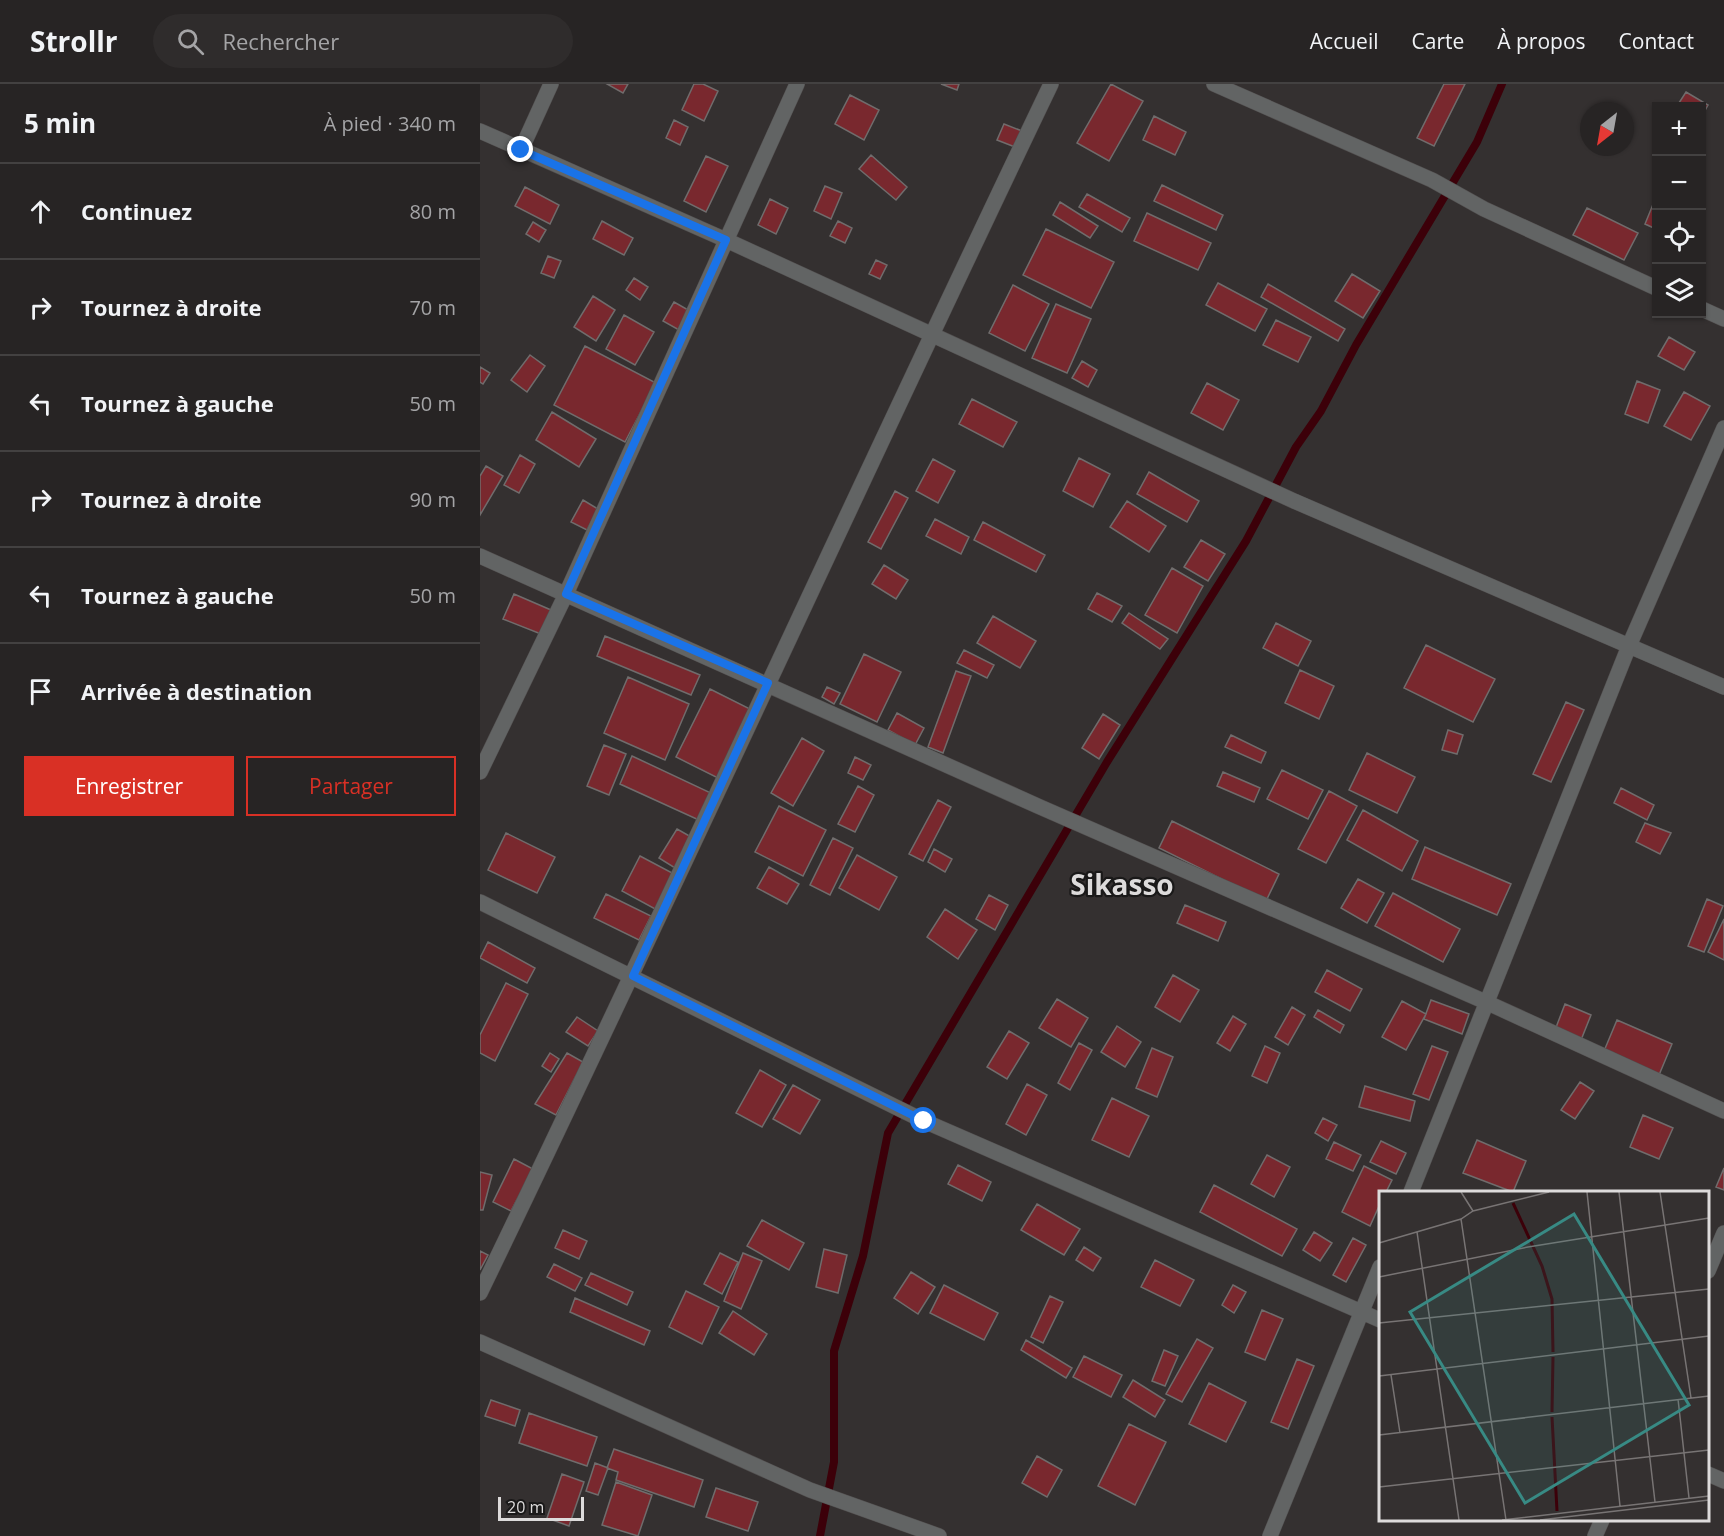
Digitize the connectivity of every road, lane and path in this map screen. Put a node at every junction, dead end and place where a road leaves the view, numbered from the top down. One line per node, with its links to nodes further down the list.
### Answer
1 (551, 84): 6 (street)
2 (797, 84): 7 (street)
3 (1051, 84): 11 (street)
4 (1214, 84): 8 (street)
5 (480, 131): 6 (street)
6 (521, 150): 7 (street)
7 (726, 240): 11 (street); 14 (street)
8 (1652, 286)
9 (1706, 311): 10 (street)
10 (1724, 319)
11 (931, 334): 15 (street); 16 (street)
12 (1724, 428): 15 (street)
13 (480, 556): 14 (street)
14 (566, 594): 16 (street); 18 (street)
15 (1629, 646): 17 (street); 21 (street)
16 (768, 683): 20 (street); 21 (street)
17 (1724, 687)
18 (480, 772)
19 (480, 902): 20 (street)
20 (633, 976): 27 (street); 28 (street)
21 (1488, 1003): 22 (street); 23 (street)
22 (1724, 1111)
23 (1411, 1191)
24 (1724, 1233): 25 (street)
25 (1709, 1267)
26 (1379, 1270): 28 (street)
27 (480, 1293)
28 (1362, 1312): 29 (street); 35 (street)
29 (1379, 1320)
30 (480, 1342): 34 (street)
31 (1709, 1474): 32 (street)
32 (1724, 1481)
33 (1602, 1521): 36 (street)
34 (939, 1536)
35 (1270, 1536)
36 (1595, 1536)

